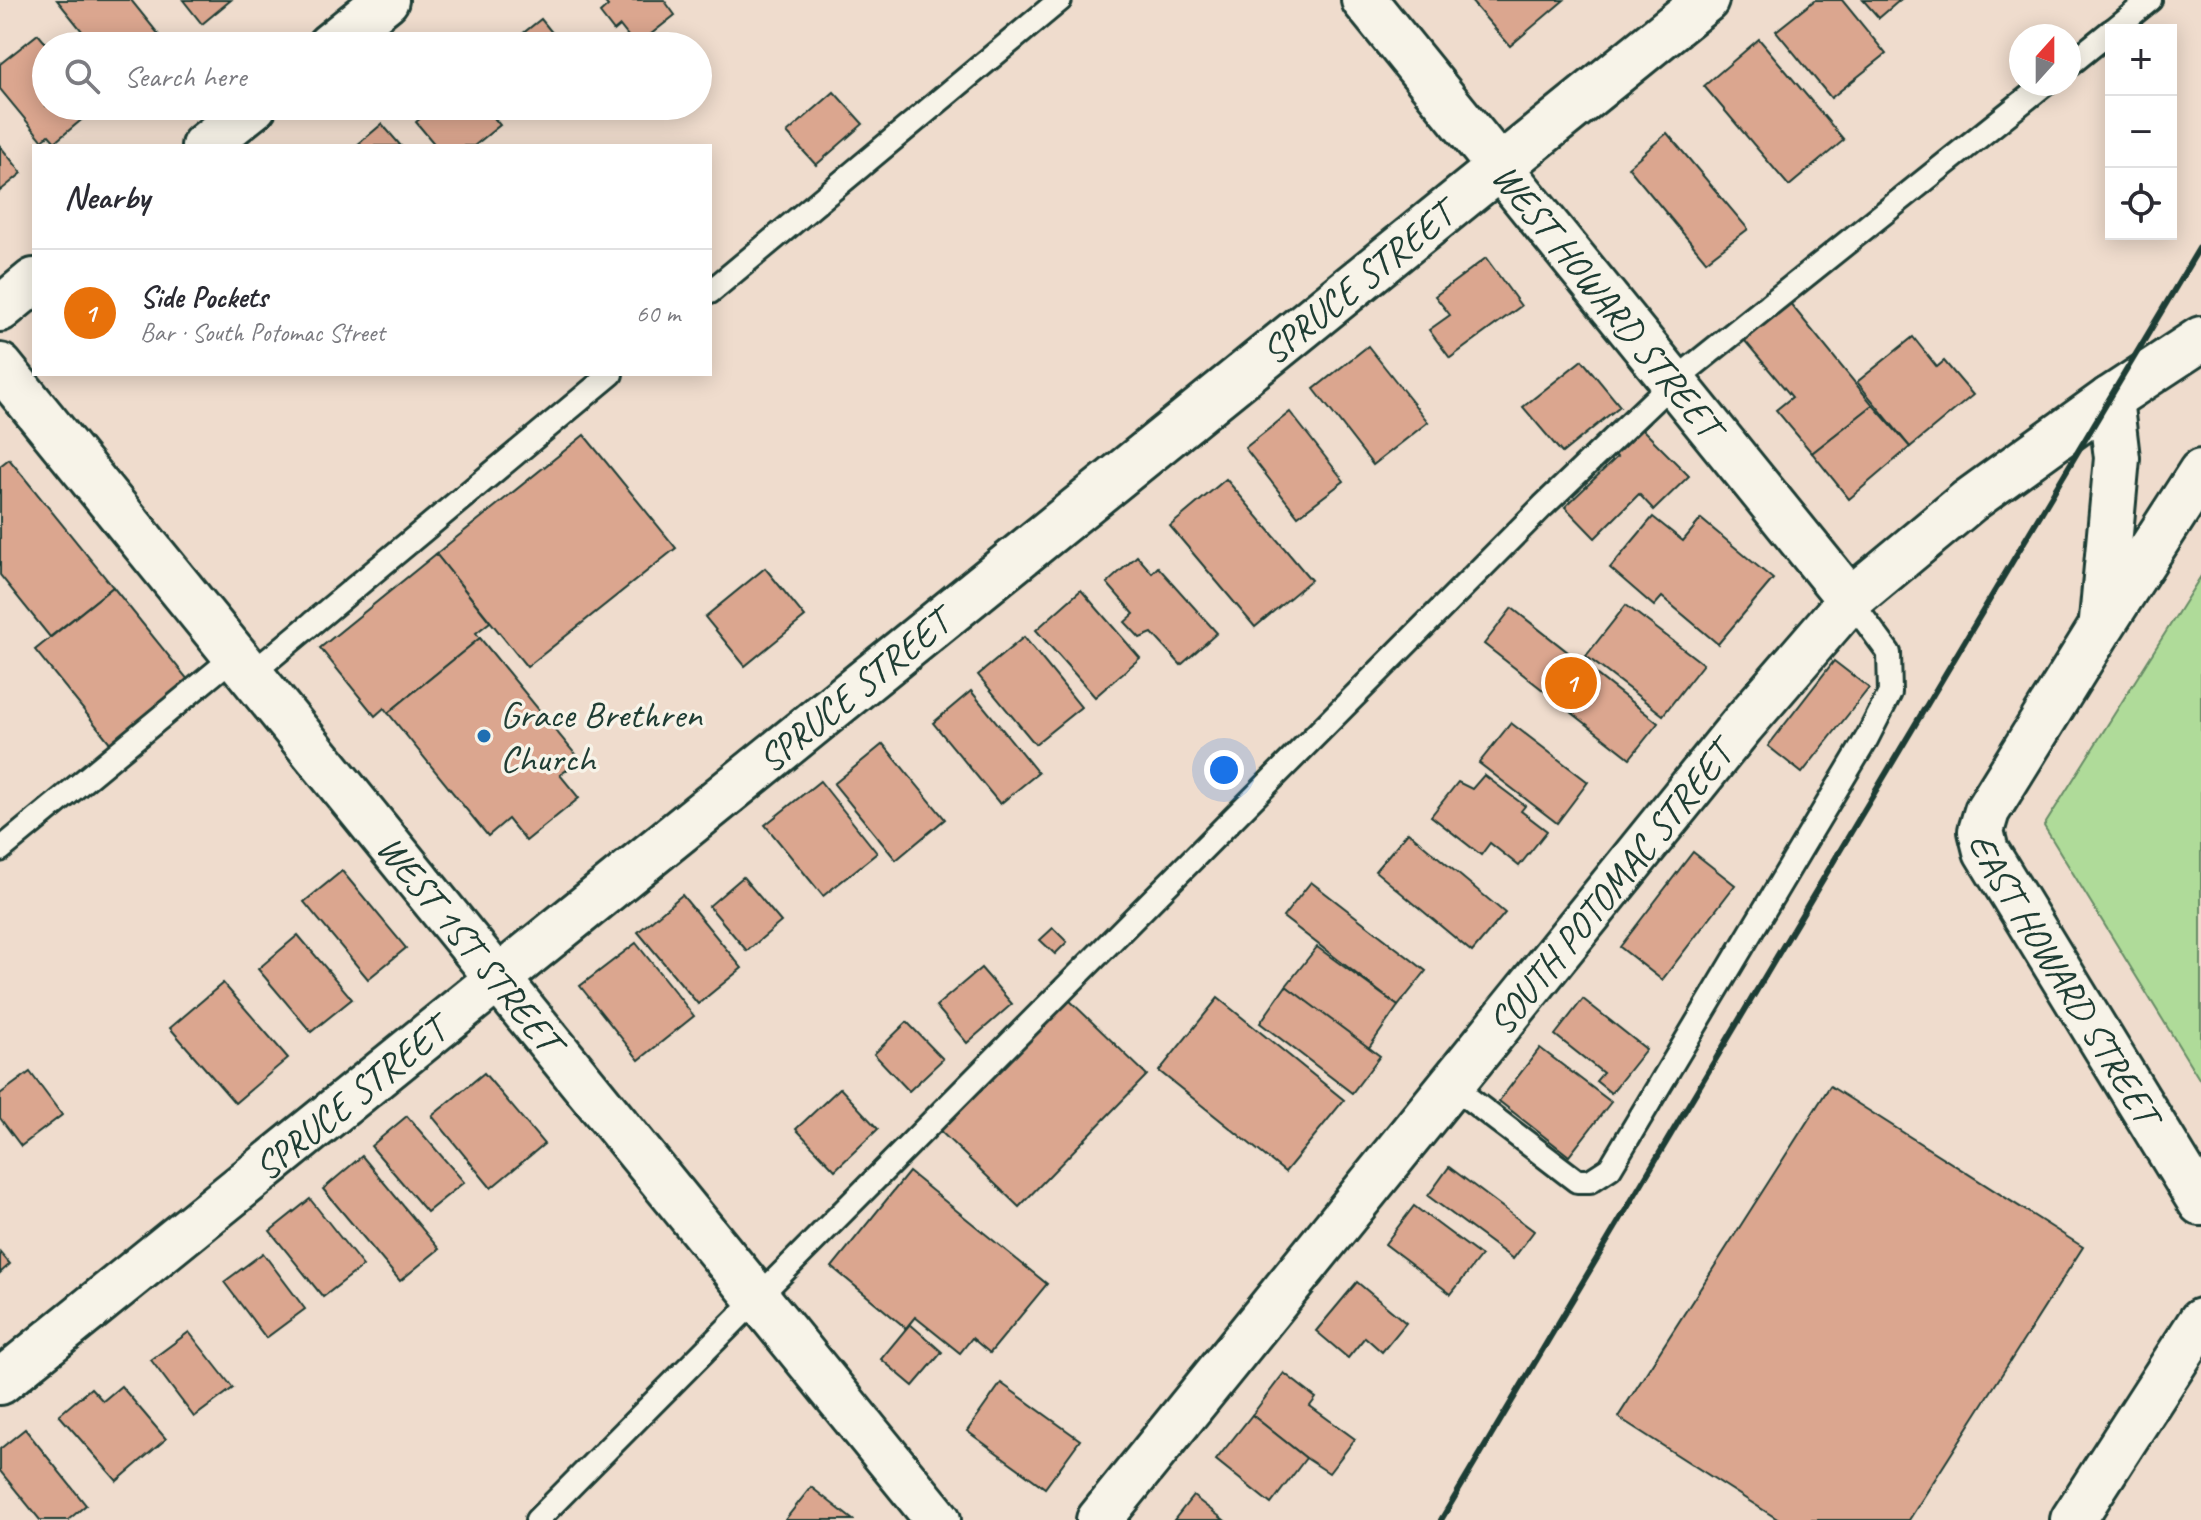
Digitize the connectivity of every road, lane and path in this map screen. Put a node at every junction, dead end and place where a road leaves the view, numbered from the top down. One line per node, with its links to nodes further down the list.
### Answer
1 (386, 0): 7 (street)
2 (1060, 0): 15 (lane)
3 (1364, 0): 13 (street, WEST HOWARD STREET)
4 (1706, 0): 13 (street, SPRUCE STREET)
5 (2150, 0): 6 (lane)
6 (2121, 24)
7 (346, 32)
8 (2105, 37): 9 (lane)
9 (2081, 56)
10 (2030, 96): 20 (lane)
11 (236, 120): 12 (street)
12 (206, 144)
13 (1501, 167): 20 (street, WEST HOWARD STREET); 27 (street, SPRUCE STREET)
14 (32, 283): 16 (street)
15 (712, 290)
16 (0, 309)
17 (2201, 339): 21 (street, SOUTH POTOMAC STREET)
18 (0, 366): 25 (street, WEST 1ST STREET)
19 (608, 376): 25 (lane)
20 (1674, 381): 23 (street, WEST HOWARD STREET); 30 (lane)
21 (2110, 399): 23 (street, SOUTH POTOMAC STREET); 24 (street, EAST HOWARD STREET)
22 (2201, 472): 24 (street, EAST HOWARD STREET)
23 (1850, 600): 28 (street, SOUTH POTOMAC STREET); 28 (lane)
24 (2101, 627): 29 (street, EAST HOWARD STREET)
25 (243, 665): 26 (lane); 27 (street, WEST 1ST STREET)
26 (0, 850)
27 (499, 978): 30 (street, WEST 1ST STREET); 32 (street, SPRUCE STREET)
28 (1451, 1085): 35 (street, SOUTH POTOMAC STREET)
29 (2201, 1203)
30 (757, 1297): 33 (lane); 34 (street, WEST 1ST STREET)
31 (2201, 1321): 36 (street)
32 (0, 1382)
33 (537, 1520)
34 (938, 1520)
35 (1099, 1520)
36 (2073, 1520)

